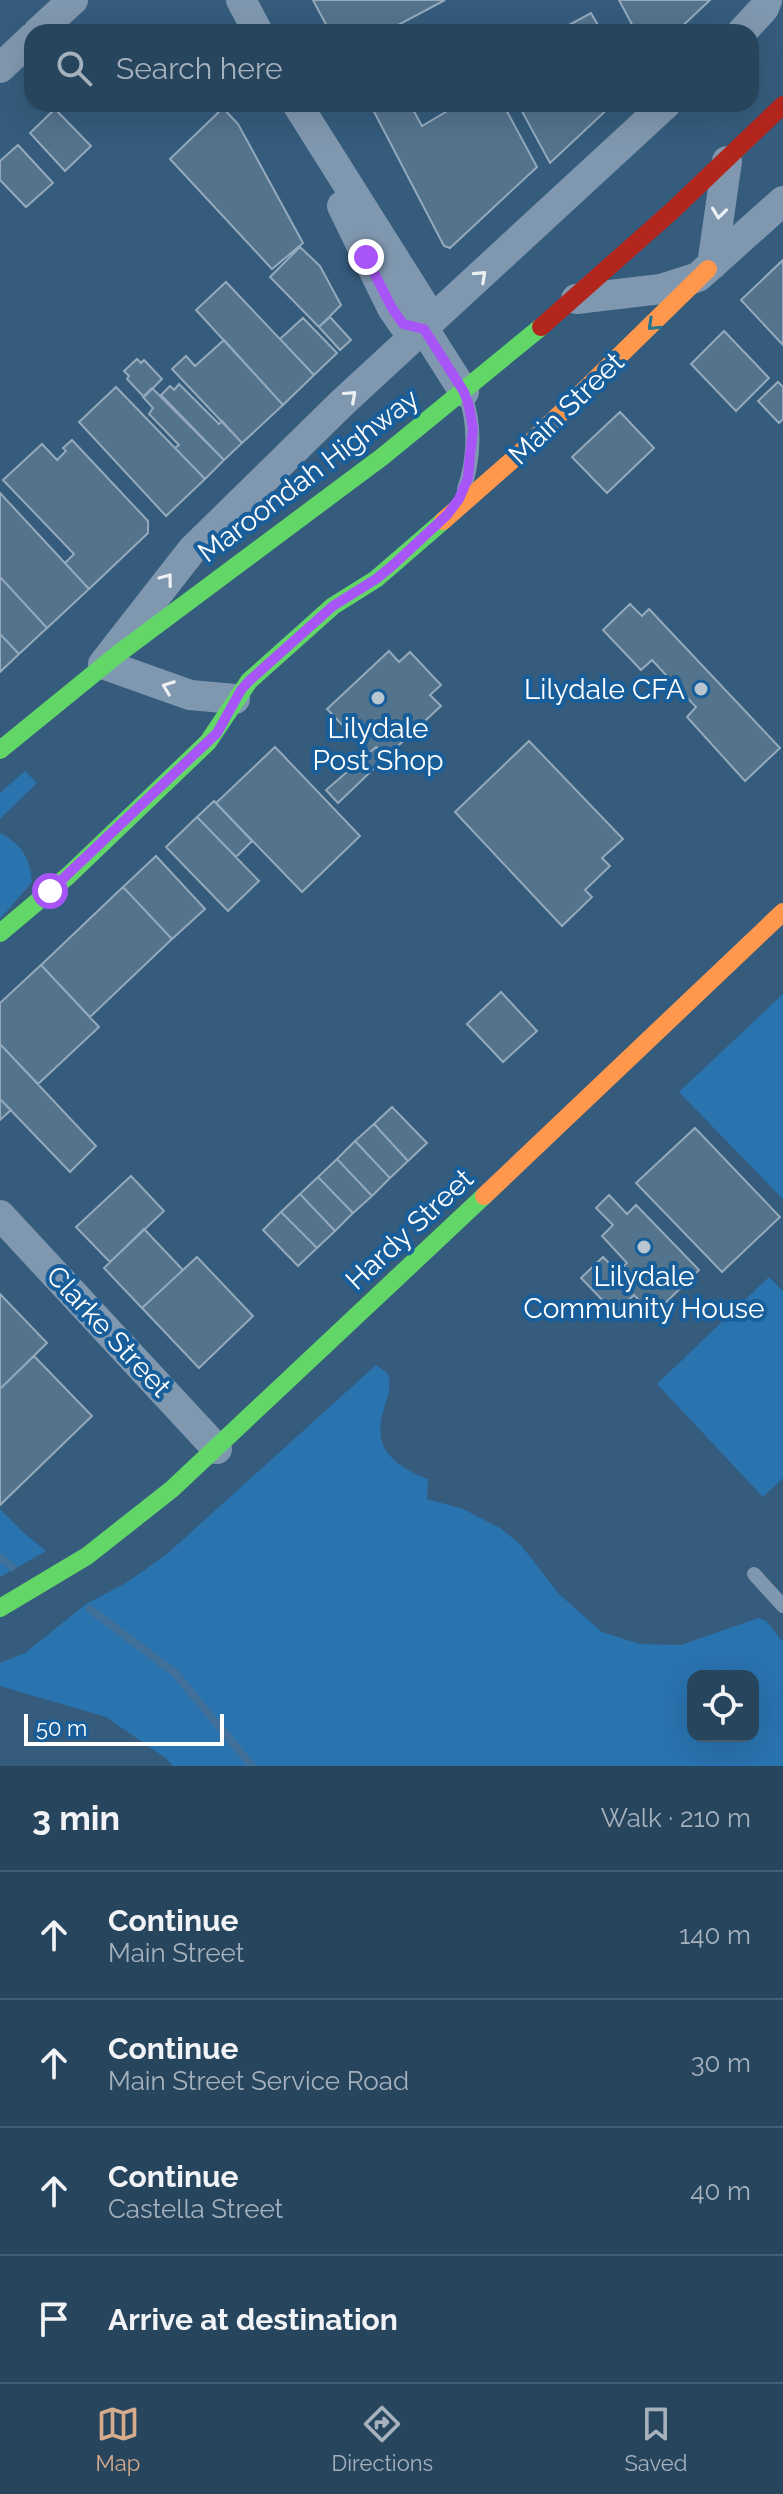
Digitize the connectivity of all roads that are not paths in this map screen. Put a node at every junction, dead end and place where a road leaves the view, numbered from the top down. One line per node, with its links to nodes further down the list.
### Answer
1 (73, 0): 4 (street)
2 (241, 0): 5 (street)
3 (767, 0): 6 (street)
4 (47, 24)
5 (254, 24)
6 (749, 24)
7 (24, 46): 8 (street)
8 (0, 68)
9 (783, 105): 12 (main road, Maroondah Highway)
10 (657, 112): 16 (street, one-way to 10)
11 (304, 117): 16 (street)
12 (727, 161): 14 (street, one-way to 14); 15 (main road, Maroondah Highway)
13 (783, 201): 14 (street)
14 (710, 267): 15 (street); 18 (main road, Main Street, one-way to 18)
15 (576, 299): 17 (main road, Maroondah Highway)
16 (424, 329): 17 (street); 19 (street, one-way to 16)
17 (464, 392): 18 (lane); 19 (main road, Maroondah Highway)
18 (447, 515): 20 (main road, Main Street)
19 (103, 664): 20 (street, one-way to 19); 21 (main road, Maroondah Highway)
20 (235, 699): 23 (main road, Main Street)
21 (0, 750)
22 (783, 912): 25 (main road, Hardy Street)
23 (0, 933)
24 (0, 1215): 25 (street, Clarke Street)
25 (217, 1449): 28 (main road, Hardy Street)
26 (754, 1574): 27 (lane)
27 (783, 1606)
28 (0, 1608)

